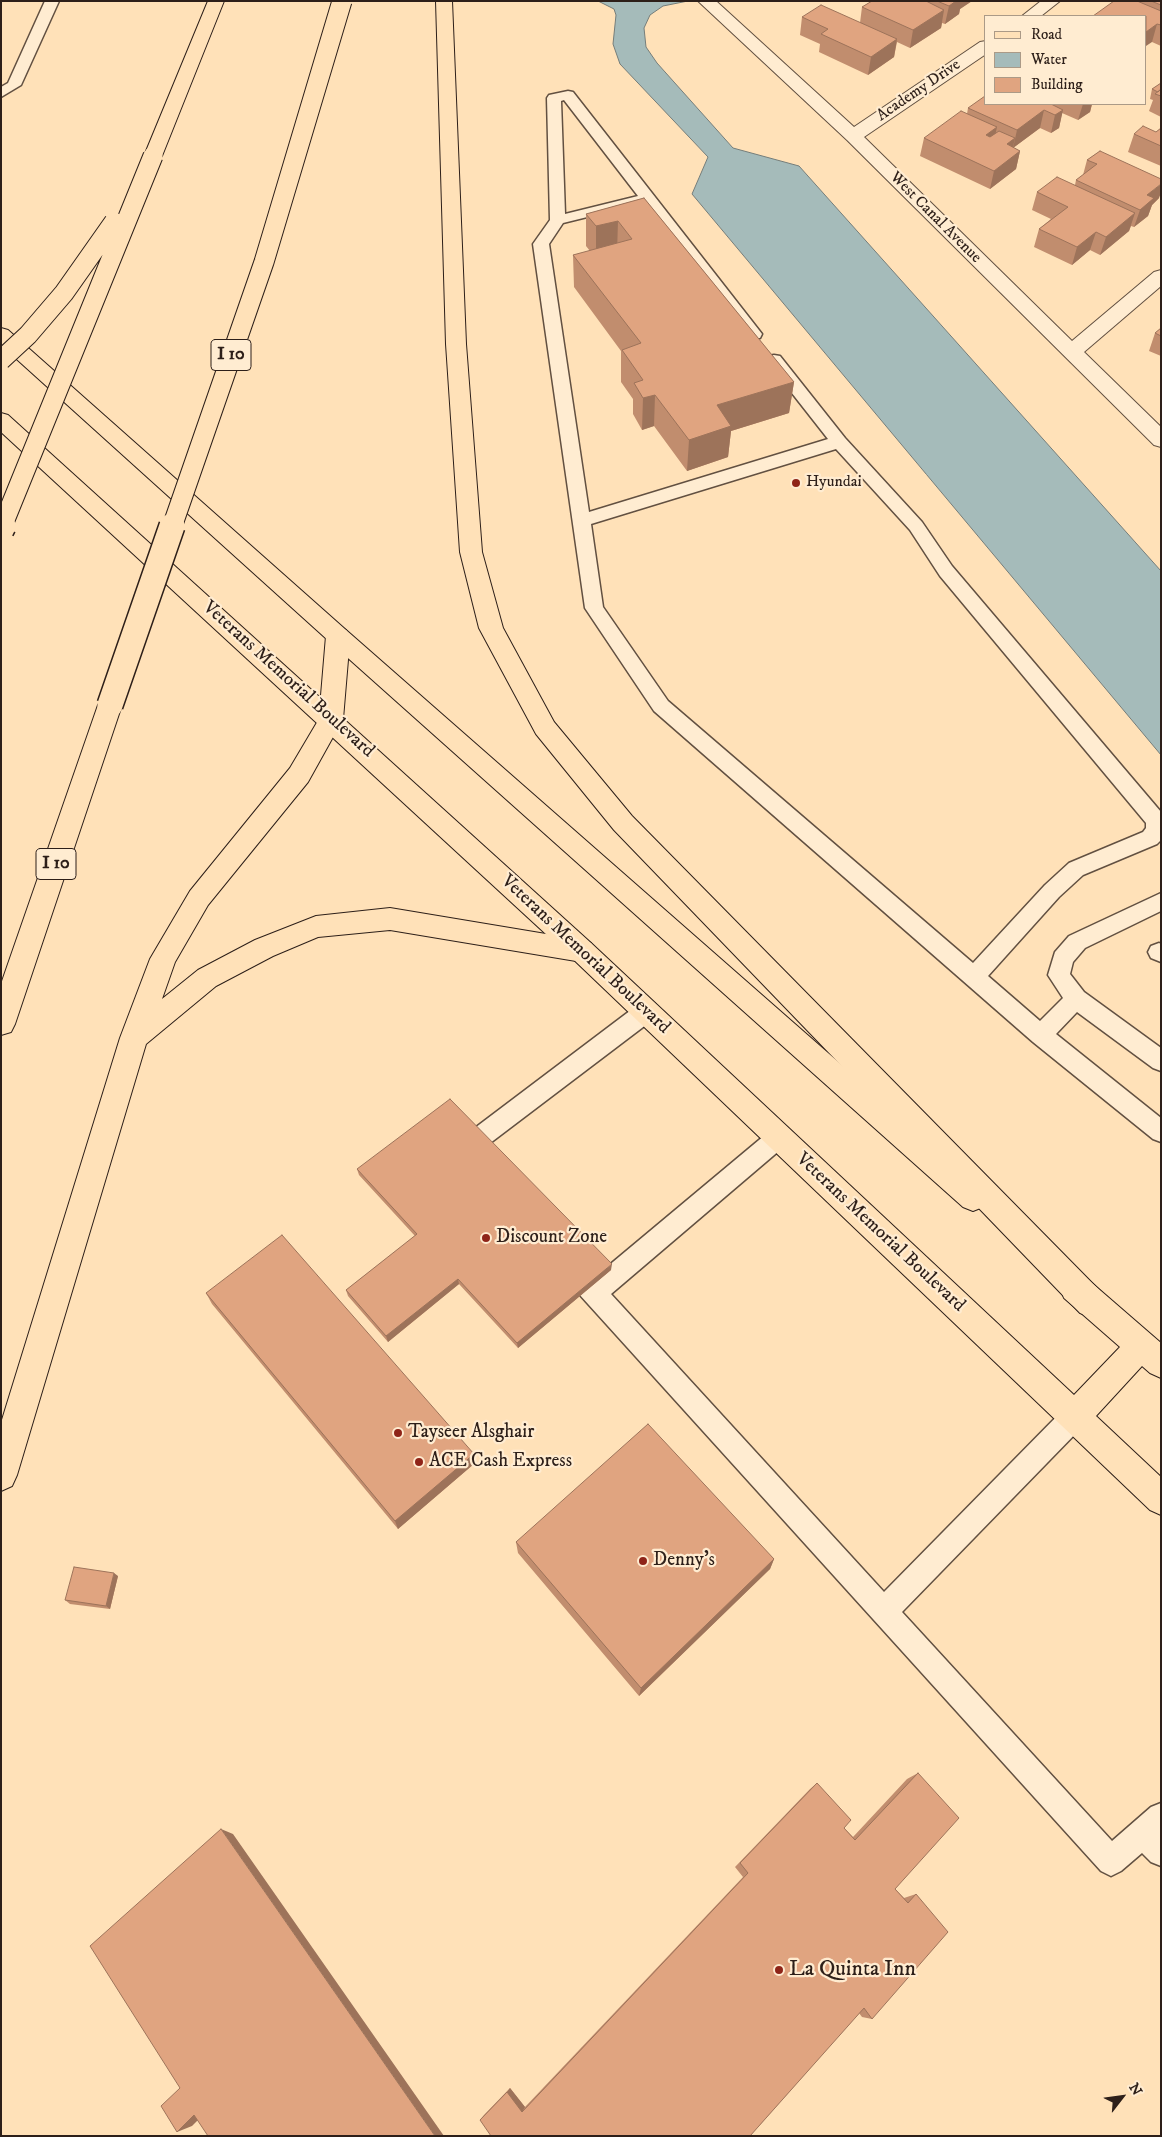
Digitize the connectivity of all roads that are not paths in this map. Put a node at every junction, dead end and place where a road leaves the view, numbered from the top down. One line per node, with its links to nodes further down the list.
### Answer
1 (52, 1): 9 (lane)
2 (216, 1): 11 (main road)
3 (342, 1): 30 (main road, I 10, bridge)
4 (444, 1): 39 (main road)
5 (706, 1): 10 (street, West Canal Avenue)
6 (1052, 1): 7 (street)
7 (1031, 15)
8 (984, 47): 10 (street, Academy Drive)
9 (1, 93)
10 (852, 136): 16 (street, West Canal Avenue)
11 (153, 156): 17 (main road, bridge); 22 (main road, bridge)
12 (647, 198): 13 (lane); 13 (lane); 20 (lane)
13 (558, 220): 21 (lane)
14 (1161, 276): 16 (street)
15 (1, 334): 23 (main road)
16 (1071, 352): 19 (street, West Canal Avenue)
17 (1, 360)
18 (1, 420): 24 (main road, Veterans Memorial Boulevard)
19 (1161, 440)
20 (839, 442): 21 (lane); 27 (lane)
21 (582, 520): 27 (lane)
22 (1, 530)
23 (338, 636): 24 (main road); 39 (main road)
24 (331, 719): 26 (main road, Veterans Memorial Boulevard); 32 (main road)
25 (1161, 901): 28 (lane)
26 (582, 951): 29 (main road, Veterans Memorial Boulevard); 32 (main road)
27 (974, 977): 31 (lane)
28 (1076, 999): 31 (lane); 33 (lane)
29 (647, 1011): 35 (main road, Veterans Memorial Boulevard); 36 (lane)
30 (1, 1024)
31 (1041, 1035): 34 (lane)
32 (134, 1038): 42 (main road)
33 (1161, 1061)
34 (1161, 1132)
35 (779, 1137): 38 (lane); 41 (main road, Veterans Memorial Boulevard)
36 (483, 1171)
37 (555, 1250): 38 (lane)
38 (594, 1293): 44 (lane)
39 (1091, 1302): 40 (main road)
40 (1151, 1354): 41 (main road)
41 (1074, 1417): 43 (main road, Veterans Memorial Boulevard); 44 (lane)
42 (1, 1475)
43 (1161, 1499)
44 (884, 1611): 45 (lane)
45 (1155, 1834)

